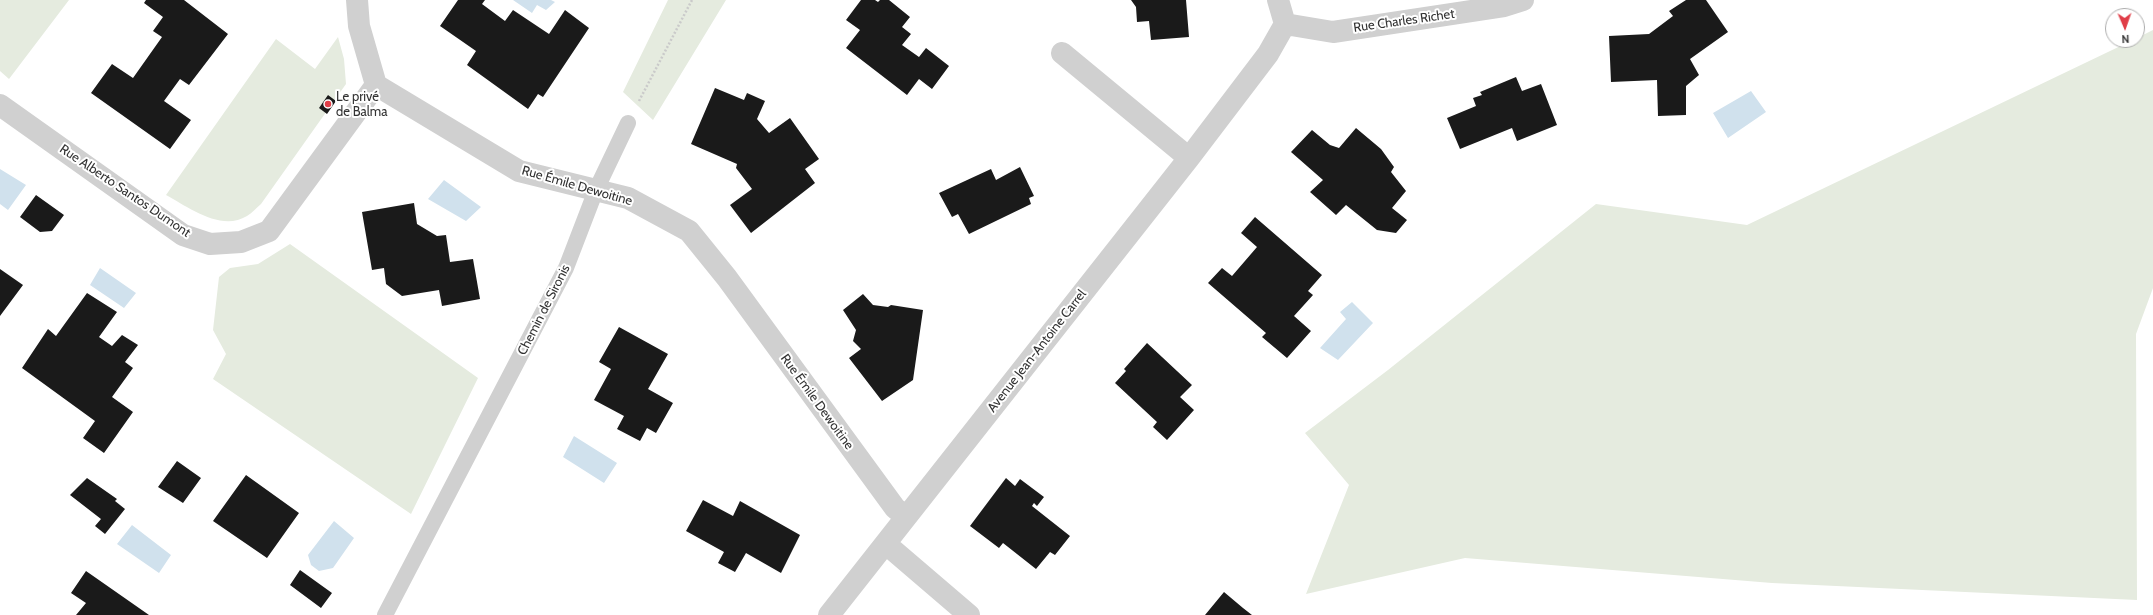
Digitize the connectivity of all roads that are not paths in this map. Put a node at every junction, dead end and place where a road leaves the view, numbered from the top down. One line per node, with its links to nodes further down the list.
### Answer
1 (357, 0): 6 (street)
2 (1278, 0): 4 (street)
3 (1523, 0): 4 (street, Rue Charles Richet)
4 (1285, 24): 9 (street, Avenue Jean-Antoine Carrel)
5 (1062, 53): 9 (street)
6 (376, 85): 7 (street, Rue Alberto Santos Dumont); 10 (street, Rue Émile Dewoitine)
7 (0, 105)
8 (628, 123): 10 (lane, Chemin de Sironis)
9 (1189, 158): 11 (street, Avenue Jean-Antoine Carrel)
10 (596, 190): 11 (street, Rue Émile Dewoitine); 13 (lane, Chemin de Sironis)
11 (906, 517): 12 (street, Avenue Jean-Antoine Carrel)
12 (886, 544): 14 (street, Avenue Jean-Antoine Carrel); 15 (street)
13 (385, 615)
14 (830, 615)
15 (969, 615)

